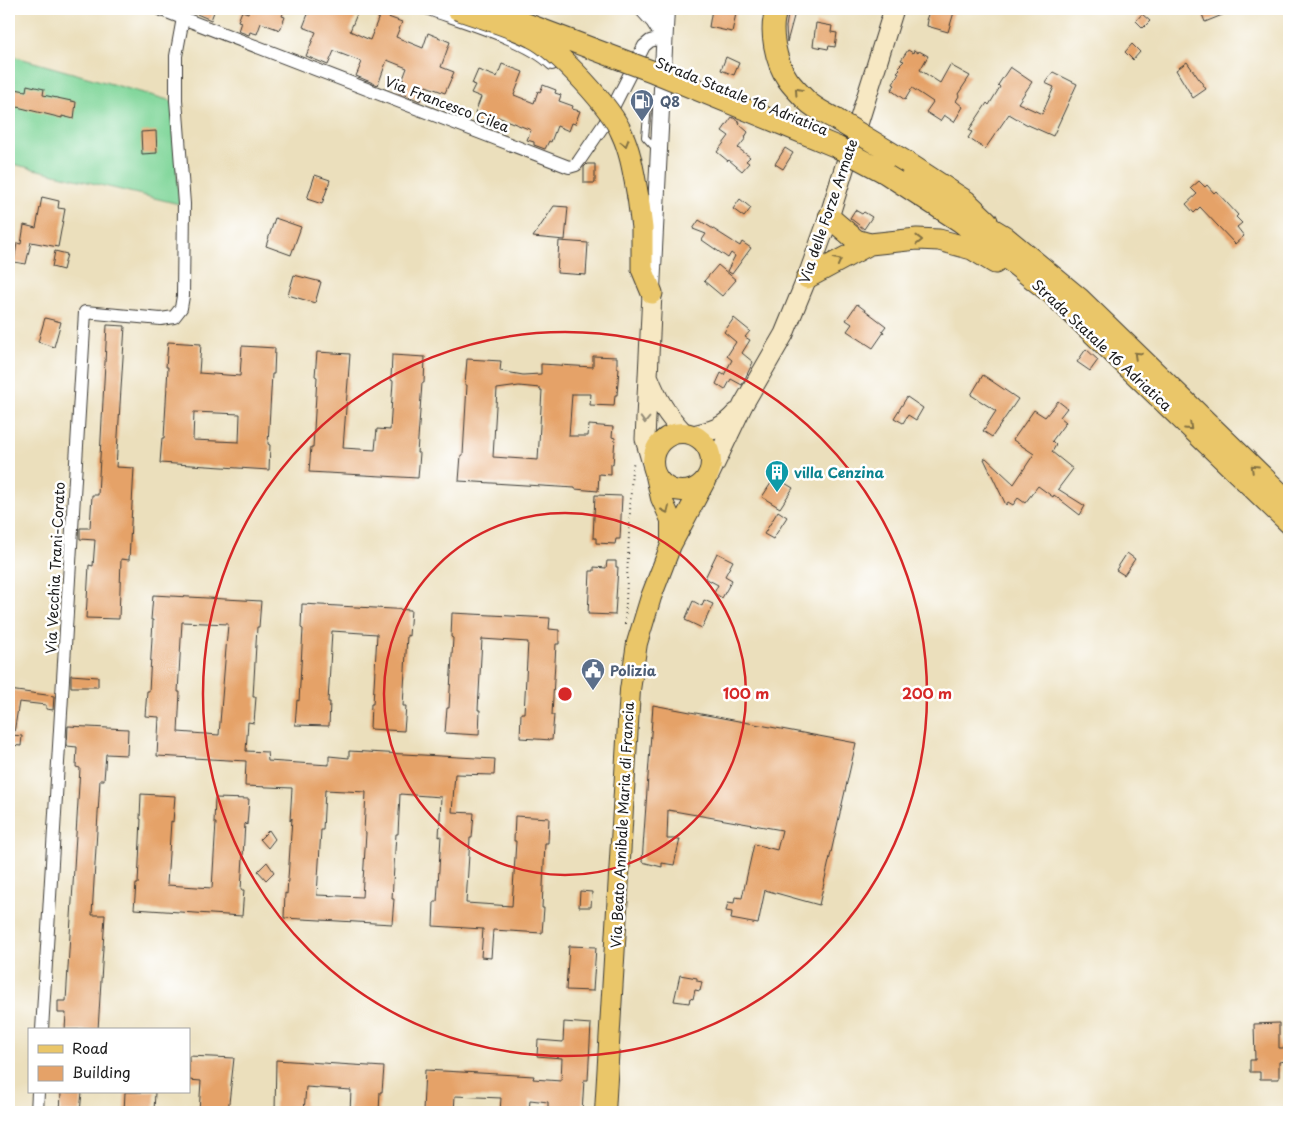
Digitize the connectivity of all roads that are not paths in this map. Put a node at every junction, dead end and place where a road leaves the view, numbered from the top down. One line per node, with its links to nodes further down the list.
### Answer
1 (159, 9): 10 (street, Via Francesco Cilea)
2 (429, 9): 12 (street)
3 (457, 9): 17 (highway, one-way to 17, bridge)
4 (488, 9): 13 (highway, Strada Statale 16 Adriatica, bridge)
5 (520, 9): 13 (highway, Strada Statale 16 Adriatica)
6 (642, 9): 11 (street)
7 (666, 9): 11 (street)
8 (777, 9): 13 (highway, one-way to 8, bridge)
9 (894, 9): 14 (main road, Via delle Forze Armate)
10 (177, 14): 12 (street, Via Francesco Cilea); 27 (street, Via Vecchia Trani-Corato)
11 (664, 37): 12 (street, Via Francesco Cilea); 17 (street)
12 (606, 123)
13 (893, 166): 19 (highway, Strada Statale 16 Adriatica); 24 (highway, Strada Statale 16 Adriatica, one-way to 13)
14 (829, 217): 15 (highway); 16 (main road, Via delle Forze Armate)
15 (870, 244): 16 (highway, one-way to 15); 19 (highway, one-way to 19)
16 (806, 278): 20 (main road, Via delle Forze Armate)
17 (652, 293): 18 (main road)
18 (647, 372): 21 (main road); 22 (main road, one-way to 22)
19 (1138, 378): 25 (highway, Strada Statale 16 Adriatica, one-way to 25)
20 (743, 405): 21 (main road, Via delle Forze Armate); 23 (main road, Via delle Forze Armate)
21 (688, 434): 22 (main road); 23 (main road)
22 (655, 472): 23 (main road); 26 (main road, Via Beato Annibale Maria di Francia, one-way to 26)
23 (707, 478): 26 (main road, Via Beato Annibale Maria di Francia)
24 (1289, 502)
25 (1289, 523)
26 (671, 545): 30 (main road, Via Beato Annibale Maria di Francia)
27 (42, 1028)
28 (38, 1094): 29 (street)
29 (37, 1112)
30 (605, 1112)

